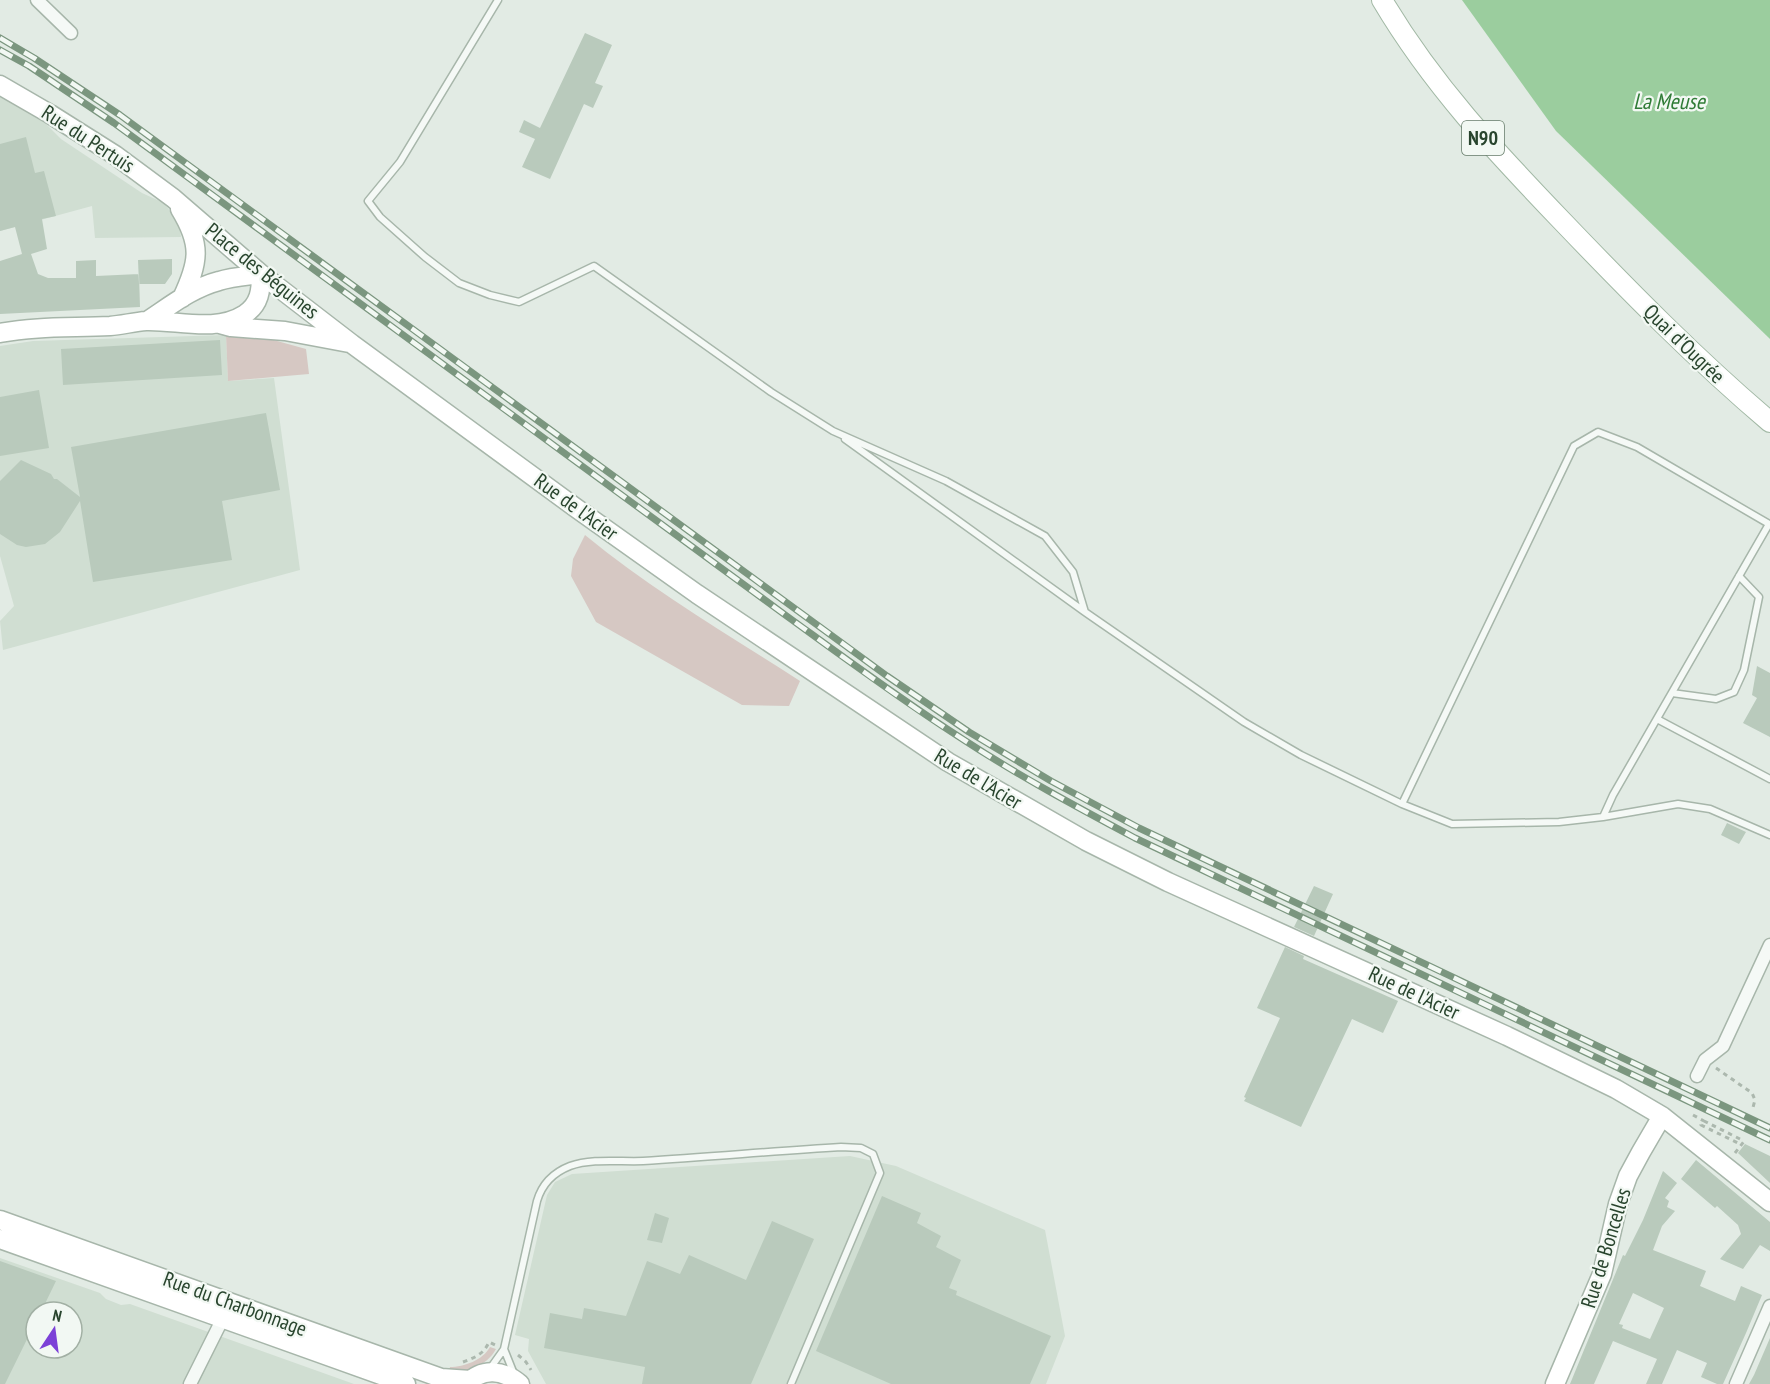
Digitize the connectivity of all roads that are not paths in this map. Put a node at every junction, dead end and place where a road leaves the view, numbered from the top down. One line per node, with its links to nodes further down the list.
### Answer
1 (37, 0): 4 (street)
2 (498, 0): 14 (lane)
3 (1382, 0): 13 (main road, Quai d'Ougrée / N90)
4 (71, 33)
5 (0, 85): 6 (main road, Rue du Pertuis)
6 (173, 198): 7 (main road, Place des Béguines); 8 (main road)
7 (261, 274): 8 (main road); 10 (main road); 12 (main road, Place des Béguines)
8 (182, 298): 9 (main road)
9 (147, 321): 10 (main road); 11 (main road)
10 (218, 323): 12 (main road)
11 (0, 333)
12 (352, 344): 25 (main road, Rue de l'Acier)
13 (1770, 423)
14 (833, 431): 16 (lane); 16 (lane)
15 (1739, 576): 17 (lane); 17 (lane); 20 (lane)
16 (1085, 612): 20 (lane)
17 (1672, 693): 18 (lane)
18 (1657, 719): 19 (lane); 21 (lane)
19 (1770, 779)
20 (1402, 804): 21 (lane)
21 (1603, 818): 22 (lane)
22 (1770, 835)
23 (1770, 945): 24 (street)
24 (1696, 1076)
25 (1662, 1116): 26 (main road, Rue de l'Acier); 37 (main road, Rue de Boncelles)
26 (1770, 1202)
27 (0, 1220): 32 (main road, Rue du Charbonnage)
28 (0, 1239): 30 (main road, Rue du Charbonnage)
29 (1770, 1306): 38 (street)
30 (223, 1318): 34 (street); 35 (main road, Rue du Charbonnage)
31 (504, 1349): 32 (lane); 33 (lane); 36 (lane)
32 (475, 1379): 33 (main road, Rue du Charbonnage)
33 (518, 1383)
34 (190, 1384)
35 (406, 1384)
36 (791, 1384)
37 (1555, 1384)
38 (1736, 1384)

